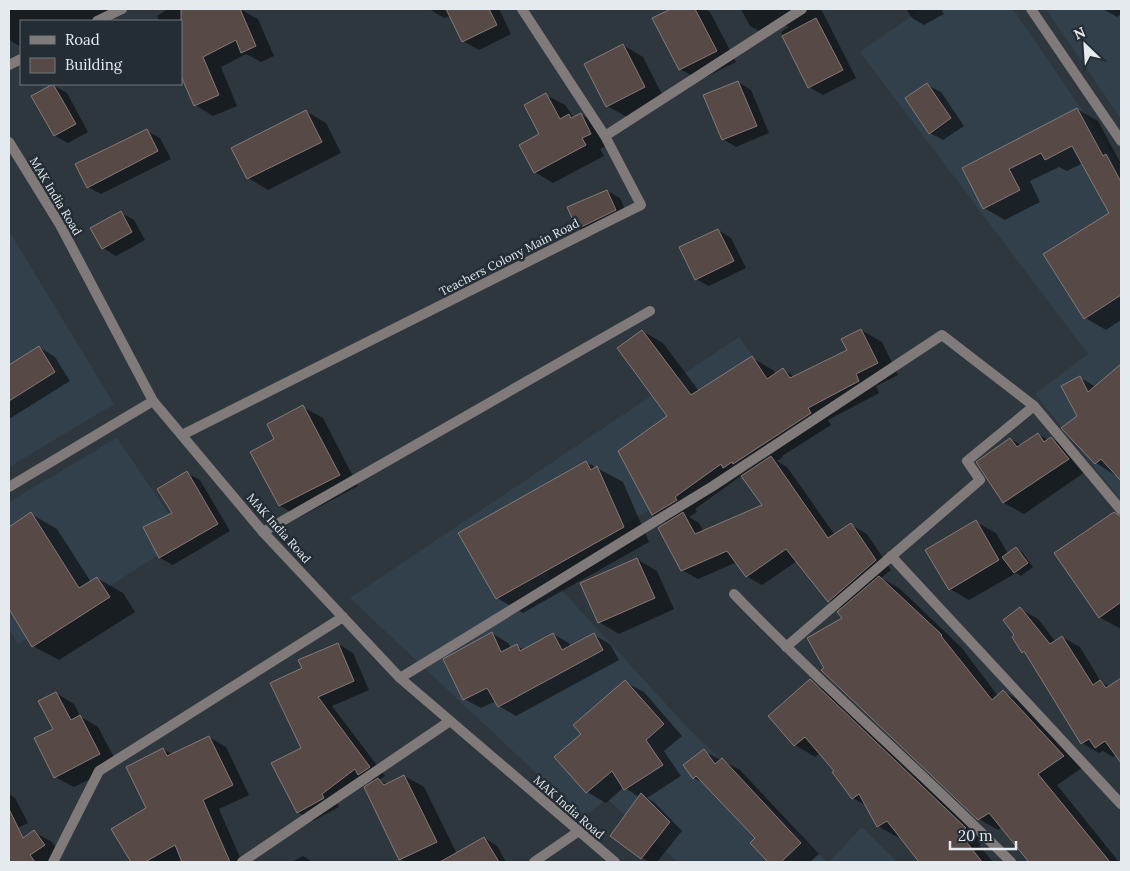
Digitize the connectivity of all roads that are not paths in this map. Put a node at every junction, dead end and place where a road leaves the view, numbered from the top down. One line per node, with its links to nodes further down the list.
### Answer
1 (122, 9): 5 (street)
2 (802, 9): 6 (street)
3 (1031, 9): 7 (street)
4 (524, 10): 6 (street, Teachers Colony Main Road)
5 (99, 20)
6 (605, 136): 12 (street, Teachers Colony Main Road)
7 (1121, 141)
8 (10, 148): 10 (street, MAK India Road)
9 (650, 311): 15 (street)
10 (153, 401): 12 (street, MAK India Road); 13 (street)
11 (1034, 406): 14 (street); 16 (street); 20 (street)
12 (182, 435): 15 (street, MAK India Road)
13 (9, 487)
14 (1121, 510)
15 (263, 532): 18 (street, MAK India Road)
16 (891, 556): 19 (street); 22 (street)
17 (734, 594): 19 (street)
18 (343, 617): 20 (street, MAK India Road); 24 (street)
19 (786, 647): 28 (street)
20 (400, 678): 21 (street, MAK India Road)
21 (450, 721): 23 (street, MAK India Road); 25 (street)
22 (1121, 804)
23 (579, 831): 26 (street); 27 (street, MAK India Road)
24 (53, 862)
25 (242, 862)
26 (534, 862)
27 (615, 862)
28 (1011, 862)

